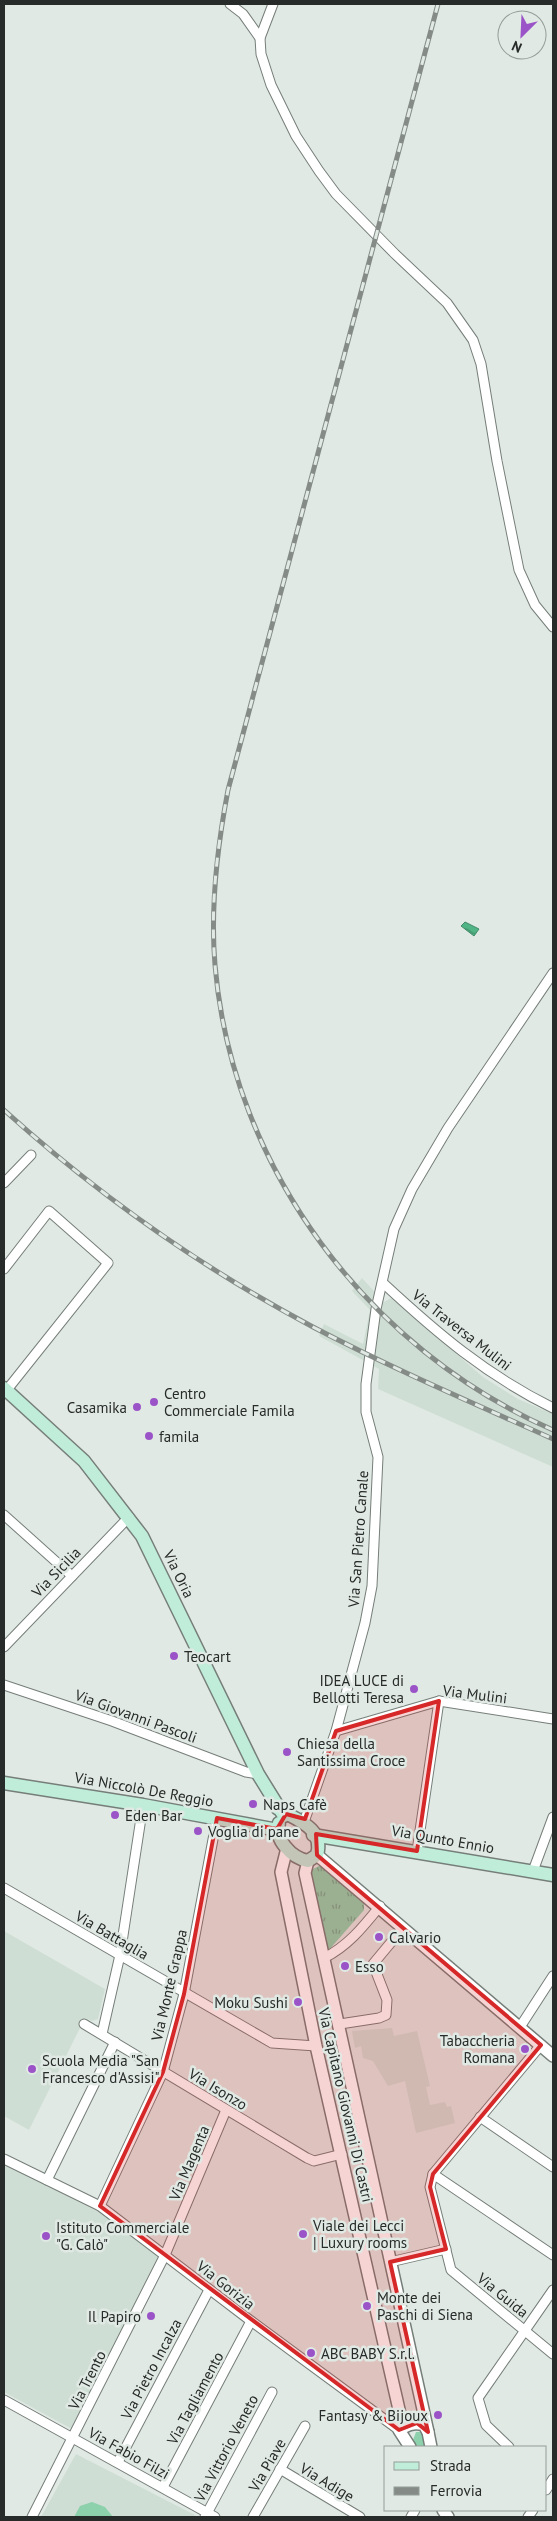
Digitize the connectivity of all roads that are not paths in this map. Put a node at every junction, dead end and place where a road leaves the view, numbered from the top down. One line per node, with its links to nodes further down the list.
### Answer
1 (230, 4): 3 (street)
2 (273, 4): 3 (street)
3 (260, 38): 4 (street)
4 (553, 627)
5 (553, 973): 9 (street, Via San Pietro Canale)
6 (31, 1155): 7 (street)
7 (4, 1183)
8 (4, 1269): 10 (street)
9 (383, 1282): 11 (street, Via Traversa Mulini); 21 (street, Via San Pietro Canale)
10 (5, 1390): 13 (main road, Via Oria)
11 (553, 1408)
12 (4, 1515): 14 (street)
13 (129, 1517): 16 (street, Via Sicilia); 22 (main road, Via Oria)
14 (11, 1522): 15 (street); 16 (street)
15 (4, 1530)
16 (72, 1576): 17 (street, Via Sicilia)
17 (4, 1647)
18 (4, 1685): 22 (street, Via Giovanni Pascoli)
19 (439, 1701): 20 (street, Via Mulini); 21 (street, Via Mulini); 32 (street)
20 (553, 1719)
21 (336, 1731): 28 (street, Via San Pietro Canale)
22 (258, 1774): 25 (main road, Via Oria)
23 (4, 1783): 24 (main road, Via Niccolò De Reggio)
24 (143, 1804): 27 (main road, Via Niccolò De Reggio); 39 (street)
25 (282, 1813): 28 (main road); 29 (main road)
26 (553, 1817): 34 (street)
27 (217, 1818): 29 (main road, Via Niccolò De Reggio); 43 (street, Via Monte Grappa)
28 (304, 1822): 30 (main road)
29 (278, 1830): 31 (main road)
30 (313, 1834): 32 (main road, Via Qunto Ennio); 33 (main road)
31 (287, 1848): 33 (main road); 50 (street, Via Capitano Giovanni Di Castri)
32 (417, 1851): 34 (main road, Via Qunto Ennio)
33 (312, 1858): 37 (street); 40 (street, Via Capitano Giovanni Di Castri)
34 (533, 1871): 35 (main road, Via Qunto Ennio)
35 (553, 1875)
36 (4, 1888): 39 (street, Via Battaglia)
37 (380, 1906): 38 (street); 40 (street)
38 (403, 1928): 45 (street); 46 (street)
39 (120, 1955): 43 (street, Via Battaglia); 47 (street)
40 (324, 1958): 45 (street, Via Capitano Giovanni Di Castri)
41 (553, 1976): 42 (street)
42 (550, 1989): 46 (street)
43 (184, 1994): 50 (street, Via Battaglia); 52 (street, Via Monte Grappa)
44 (84, 2024): 47 (street, Via Isonzo)
45 (340, 2024): 64 (street, Via Capitano Giovanni Di Castri)
46 (520, 2028): 49 (street)
47 (102, 2034): 48 (street, Via Isonzo)
48 (115, 2042): 52 (street, Via Isonzo); 59 (street)
49 (541, 2045): 51 (street); 54 (street)
50 (316, 2046): 55 (street, Via Capitano Giovanni Di Castri)
51 (553, 2056)
52 (163, 2072): 53 (street, Via Isonzo); 60 (street, Via Monte Grappa)
53 (226, 2110): 55 (street, Via Isonzo); 62 (street, Via Magenta)
54 (480, 2117): 57 (street); 58 (street)
55 (342, 2154): 73 (street, Via Capitano Giovanni Di Castri)
56 (4, 2159): 59 (street, Via Gorizia)
57 (553, 2167)
58 (433, 2174): 61 (street, Via Guida); 63 (street)
59 (48, 2180): 60 (street, Via Gorizia)
60 (100, 2206): 62 (street, Via Gorizia)
61 (446, 2250): 64 (street); 68 (street, Via Guida)
62 (165, 2255): 65 (street, Via Gorizia); 75 (street, Via Trento)
63 (553, 2255)
64 (390, 2262): 74 (street, Via Capitano Giovanni Di Castri)
65 (209, 2290): 67 (street, Via Gorizia); 79 (street, Via Pietro Incalza)
66 (553, 2290): 68 (street)
67 (251, 2321): 73 (street, Via Gorizia); 81 (street, Via Tagliamento)
68 (525, 2331): 69 (street, Via Guida); 78 (street)
69 (553, 2354)
70 (272, 2392): 82 (street, Via Vittorio Veneto)
71 (4, 2400): 75 (street, Via Fabio Filzi)
72 (305, 2426): 80 (street, Via Piave)
73 (401, 2429): 74 (street); 76 (street)
74 (428, 2432): 77 (street, Via Capitano Giovanni Di Castri)
75 (74, 2438): 79 (street, Via Fabio Filzi); 83 (street, Via Trento)
76 (410, 2446)
77 (431, 2446)
78 (508, 2446)
79 (118, 2462): 81 (street, Via Fabio Filzi)
80 (280, 2470): 84 (street, Via Piave); 85 (street, Via Adige)
81 (163, 2487): 82 (street, Via Fabio Filzi)
82 (209, 2516)
83 (32, 2517)
84 (253, 2517)
85 (360, 2517)

